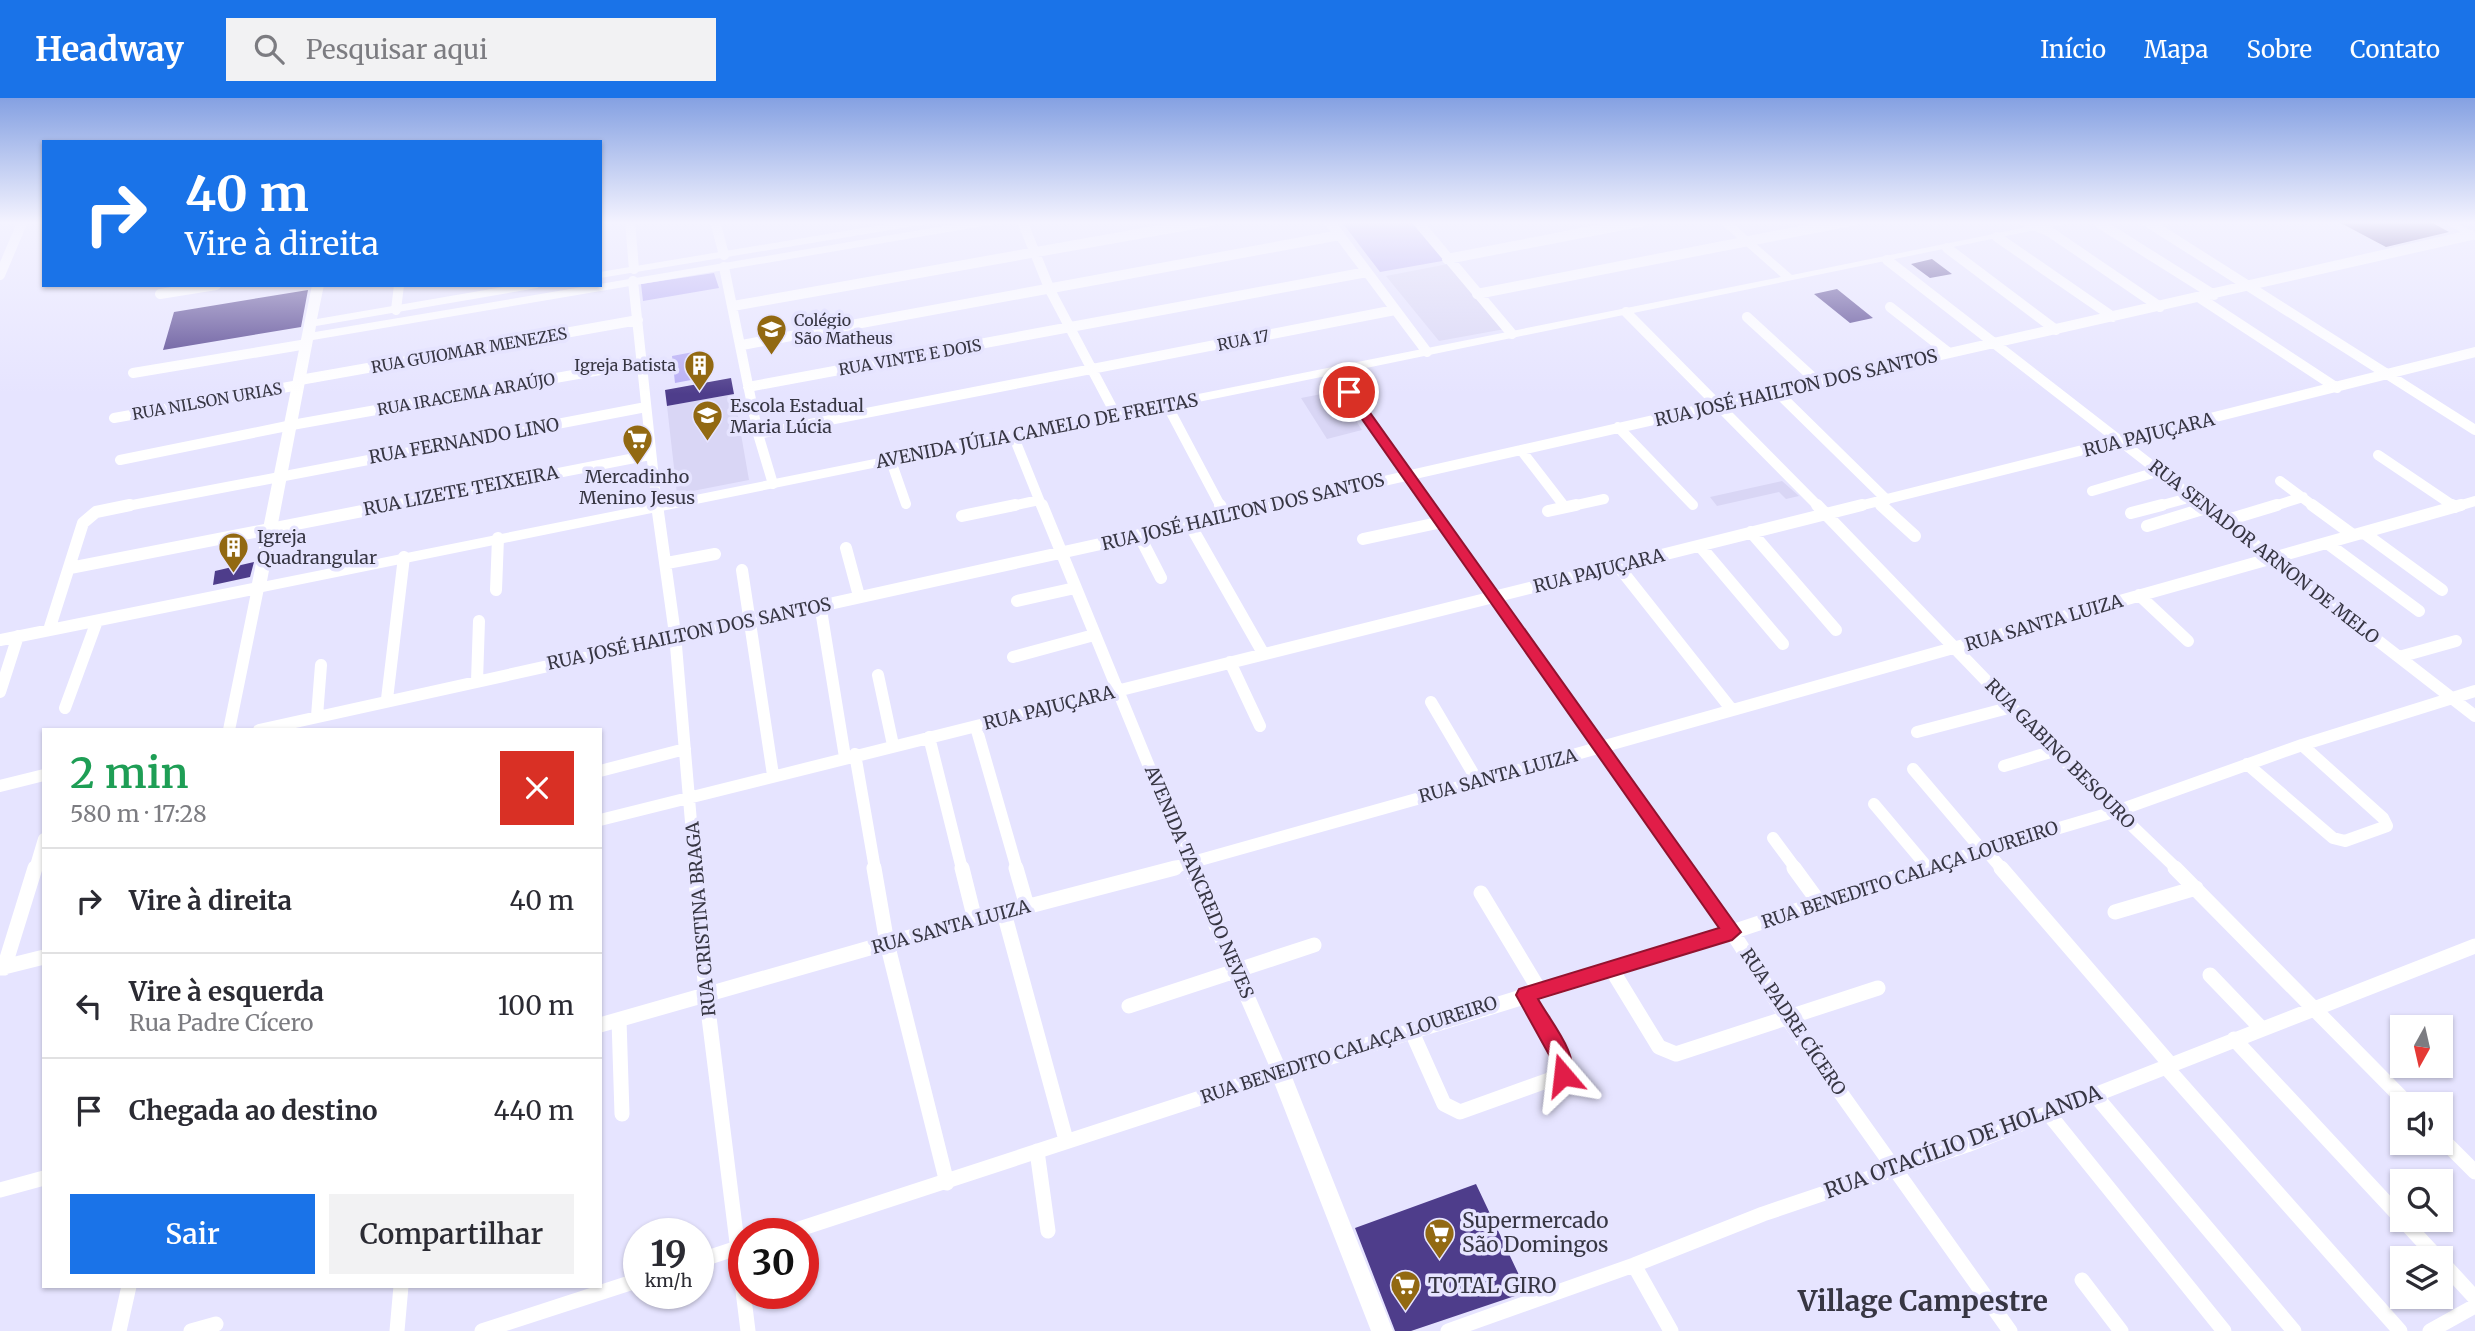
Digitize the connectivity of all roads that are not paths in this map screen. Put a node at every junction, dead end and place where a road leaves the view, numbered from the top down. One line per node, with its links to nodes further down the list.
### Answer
1 (634, 279): 38 (street, RUA CRISTINA BRAGA)
2 (728, 279): 30 (street)
3 (890, 279): 30 (street)
4 (1046, 279): 25 (street)
5 (1110, 279): 25 (street)
6 (1332, 279): 39 (street, RUA VINTE E DOIS)
7 (1372, 279): 34 (street)
8 (1464, 279): 27 (street)
9 (1556, 279): 27 (street)
10 (1790, 279): 35 (street, AVENIDA JÚLIA CAMELO DE FREITAS)
11 (1911, 279): 43 (street, RUA SENADOR ARNON DE MELO)
12 (1988, 279): 40 (street)
13 (2057, 279): 37 (street)
14 (2118, 279): 32 (street)
15 (2188, 279): 28 (street)
16 (2236, 279): 18 (street)
17 (2282, 279): 18 (street, RUA JOSÉ HAILTON DOS SANTOS)
18 (2248, 286): 28 (street, RUA JOSÉ HAILTON DOS SANTOS); 52 (street)
19 (204, 287): 26 (street)
20 (318, 287): 41 (street)
21 (398, 287): 33 (street)
22 (514, 287): 24 (street)
23 (568, 287): 41 (street)
24 (480, 290): 33 (street)
25 (1050, 290): 39 (street); 44 (street)
26 (160, 294)
27 (1477, 294): 42 (street)
28 (2214, 295): 29 (street, RUA JOSÉ HAILTON DOS SANTOS)
29 (2200, 298): 32 (street, RUA JOSÉ HAILTON DOS SANTOS); 56 (street)
30 (733, 306): 44 (street)
31 (1890, 307): 47 (street)
32 (2160, 307): 37 (street, RUA JOSÉ HAILTON DOS SANTOS)
33 (396, 310): 41 (street)
34 (1395, 310): 45 (street); 49 (street, RUA 17)
35 (1626, 312): 42 (street, AVENIDA JÚLIA CAMELO DE FREITAS); 59 (street, RUA GABINO BESOURO)
36 (1747, 317): 54 (street)
37 (2113, 317): 40 (street, RUA JOSÉ HAILTON DOS SANTOS)
38 (638, 320): 48 (street, RUA CRISTINA BRAGA); 53 (street, RUA GUIOMAR MENEZES)
39 (1071, 328): 49 (street); 55 (street, RUA VINTE E DOIS)
40 (2056, 330): 43 (street, RUA JOSÉ HAILTON DOS SANTOS)
41 (309, 334): 51 (street); 53 (street)
42 (1512, 334): 45 (street, AVENIDA JÚLIA CAMELO DE FREITAS)
43 (1994, 343): 47 (street, RUA JOSÉ HAILTON DOS SANTOS); 68 (street, RUA SENADOR ARNON DE MELO)
44 (742, 345): 55 (street)
45 (1427, 352): 50 (street, AVENIDA JÚLIA CAMELO DE FREITAS)
46 (2475, 352): 52 (street, RUA PAJUÇARA)
47 (1949, 354): 54 (street, RUA JOSÉ HAILTON DOS SANTOS)
48 (640, 363): 60 (street, RUA CRISTINA BRAGA); 63 (street, RUA IRACEMA ARAÚJO)
49 (1091, 369): 61 (street); 66 (street, RUA 17)
50 (1334, 371): 58 (street, AVENIDA JÚLIA CAMELO DE FREITAS); 76 (street, RUA PADRE CÍCERO)
51 (133, 373)
52 (2387, 376): 56 (street, RUA PAJUÇARA); 65 (street)
53 (300, 382): 62 (street, RUA NILSON URIAS); 63 (street)
54 (1819, 383): 57 (street, RUA JOSÉ HAILTON DOS SANTOS)
55 (748, 387): 66 (street)
56 (2337, 388): 68 (street, RUA PAJUÇARA)
57 (1778, 393): 59 (street, RUA JOSÉ HAILTON DOS SANTOS); 84 (street)
58 (1167, 405): 61 (street, AVENIDA JÚLIA CAMELO DE FREITAS); 94 (street)
59 (1721, 405): 64 (street, RUA JOSÉ HAILTON DOS SANTOS); 95 (street, RUA GABINO BESOURO)
60 (646, 407): 71 (street, RUA CRISTINA BRAGA); 75 (street, RUA FERNANDO LINO)
61 (1116, 415): 67 (street, AVENIDA JÚLIA CAMELO DE FREITAS)
62 (114, 418)
63 (292, 425): 72 (street, RUA IRACEMA ARAÚJO); 75 (street)
64 (1618, 427): 69 (street, RUA JOSÉ HAILTON DOS SANTOS); 87 (street)
65 (2475, 430)
66 (758, 434): 78 (street)
67 (1013, 435): 73 (street, AVENIDA JÚLIA CAMELO DE FREITAS); 83 (street, AVENIDA TANCREDO NEVES)
68 (2122, 442): 74 (street, RUA SENADOR ARNON DE MELO); 84 (street, RUA PAJUÇARA)
69 (1521, 450): 76 (street, RUA JOSÉ HAILTON DOS SANTOS); 90 (street)
70 (2378, 454): 88 (street)
71 (650, 455): 89 (street, RUA CRISTINA BRAGA); 102 (street, RUA LIZETE TEIXEIRA)
72 (120, 460)
73 (891, 461): 78 (street, AVENIDA JÚLIA CAMELO DE FREITAS); 86 (street)
74 (2160, 471): 79 (street); 80 (street, RUA SENADOR ARNON DE MELO)
75 (282, 474): 102 (street); 118 (street, RUA FERNANDO LINO)
76 (1409, 475): 94 (street, RUA JOSÉ HAILTON DOS SANTOS); 99 (street, RUA PADRE CÍCERO)
77 (2280, 481): 81 (street)
78 (773, 484): 89 (street, AVENIDA JÚLIA CAMELO DE FREITAS)
79 (2092, 491)
80 (2192, 497): 91 (street, RUA SENADOR ARNON DE MELO); 93 (street)
81 (2303, 497): 98 (street); 104 (street)
82 (1604, 499): 90 (street)
83 (1039, 500): 97 (street); 112 (street, AVENIDA TANCREDO NEVES)
84 (1882, 501): 95 (street, RUA PAJUÇARA); 106 (street)
85 (2475, 501): 88 (street, RUA SANTA LUIZA)
86 (906, 504)
87 (1693, 505)
88 (2458, 506): 96 (street); 104 (street, RUA SANTA LUIZA)
89 (658, 507): 107 (street, AVENIDA JÚLIA CAMELO DE FREITAS); 116 (street, RUA CRISTINA BRAGA)
90 (1565, 507): 92 (street)
91 (2206, 508): 98 (street, RUA SENADOR ARNON DE MELO); 101 (street)
92 (1548, 511)
93 (2132, 513)
94 (1225, 515): 100 (street, RUA JOSÉ HAILTON DOS SANTOS)
95 (1825, 515): 103 (street, RUA PAJUÇARA); 143 (street, RUA GABINO BESOURO)
96 (2475, 515)
97 (962, 516)
98 (2224, 521): 115 (street, RUA SENADOR ARNON DE MELO)
99 (1442, 522): 108 (street); 127 (street, RUA PADRE CÍCERO)
100 (1189, 523): 105 (street, RUA JOSÉ HAILTON DOS SANTOS); 144 (street)
101 (2147, 526)
102 (272, 527): 118 (street, RUA LIZETE TEIXEIRA); 122 (street)
103 (1751, 532): 110 (street, RUA PAJUÇARA); 135 (street)
104 (2358, 534): 109 (street, RUA SANTA LUIZA); 124 (street)
105 (1139, 535): 112 (street, RUA JOSÉ HAILTON DOS SANTOS); 120 (street)
106 (1915, 536)
107 (498, 538): 114 (street, AVENIDA JÚLIA CAMELO DE FREITAS); 123 (street)
108 (1363, 539)
109 (2328, 542): 115 (street, RUA SANTA LUIZA); 130 (street)
110 (1700, 546): 117 (street, RUA PAJUÇARA); 142 (street)
111 (846, 548): 126 (street)
112 (1061, 553): 121 (street, AVENIDA TANCREDO NEVES); 126 (street, RUA JOSÉ HAILTON DOS SANTOS)
113 (715, 554): 116 (street)
114 (404, 557): 122 (street, AVENIDA JÚLIA CAMELO DE FREITAS); 155 (street)
115 (2273, 559): 125 (street, RUA SANTA LUIZA); 146 (street, RUA SENADOR ARNON DE MELO)
116 (667, 563): 136 (street, RUA CRISTINA BRAGA)
117 (1618, 566): 127 (street, RUA PAJUÇARA); 159 (street)
118 (70, 568): 134 (street)
119 (742, 570): 131 (street)
120 (1161, 578)
121 (1075, 587): 128 (street); 137 (street, AVENIDA TANCREDO NEVES)
122 (258, 588): 132 (street, AVENIDA JÚLIA CAMELO DE FREITAS); 164 (street)
123 (496, 590)
124 (2442, 590)
125 (2139, 595): 140 (street); 143 (street, RUA SANTA LUIZA)
126 (859, 596): 129 (street, RUA JOSÉ HAILTON DOS SANTOS)
127 (1495, 597): 144 (street, RUA PAJUÇARA); 170 (street, RUA PADRE CÍCERO)
128 (1017, 601)
129 (820, 604): 131 (street, RUA JOSÉ HAILTON DOS SANTOS); 173 (street)
130 (2419, 611)
131 (750, 620): 136 (street, RUA JOSÉ HAILTON DOS SANTOS); 178 (street)
132 (97, 621): 134 (street, AVENIDA JÚLIA CAMELO DE FREITAS); 158 (street)
133 (479, 621): 150 (street)
134 (49, 629): 138 (street, AVENIDA JÚLIA CAMELO DE FREITAS)
135 (1836, 630)
136 (675, 635): 150 (street, RUA JOSÉ HAILTON DOS SANTOS); 171 (street, RUA CRISTINA BRAGA)
137 (1094, 635): 145 (street); 151 (street, AVENIDA TANCREDO NEVES)
138 (19, 636): 139 (street, AVENIDA JÚLIA CAMELO DE FREITAS); 153 (street)
139 (0, 640)
140 (2188, 641)
141 (2456, 641): 146 (street)
142 (1783, 644)
143 (1957, 649): 157 (street, RUA GABINO BESOURO); 159 (street, RUA SANTA LUIZA)
144 (1263, 653): 147 (street, RUA PAJUÇARA)
145 (1013, 657)
146 (2399, 657): 154 (street, RUA SENADOR ARNON DE MELO)
147 (1230, 662): 151 (street, RUA PAJUÇARA); 162 (street)
148 (321, 665): 160 (street)
149 (878, 676): 168 (street)
150 (478, 681): 155 (street, RUA JOSÉ HAILTON DOS SANTOS)
151 (1120, 690): 163 (street, RUA PAJUÇARA); 189 (street, AVENIDA TANCREDO NEVES)
152 (2475, 691): 154 (street, RUA BENEDITO CALAÇA LOUREIRO)
153 (0, 692)
154 (2452, 698): 161 (street, RUA SENADOR ARNON DE MELO); 169 (street, RUA BENEDITO CALAÇA LOUREIRO)
155 (387, 699): 160 (street, RUA JOSÉ HAILTON DOS SANTOS)
156 (1431, 702): 180 (street)
157 (2012, 707): 166 (street); 172 (street, RUA GABINO BESOURO)
158 (65, 708)
159 (1732, 710): 170 (street, RUA SANTA LUIZA)
160 (317, 716): 165 (street, RUA JOSÉ HAILTON DOS SANTOS)
161 (2475, 716)
162 (1260, 726)
163 (976, 727): 167 (street, RUA PAJUÇARA); 194 (street)
164 (229, 728)
165 (267, 728)
166 (1917, 732)
167 (929, 737): 168 (street, RUA PAJUÇARA); 197 (street)
168 (893, 745): 173 (street, RUA PAJUÇARA)
169 (2302, 745): 174 (street, RUA BENEDITO CALAÇA LOUREIRO); 174 (street)
170 (1602, 747): 180 (street, RUA SANTA LUIZA); 198 (street, RUA PADRE CÍCERO)
171 (685, 749): 177 (street); 182 (street, RUA CRISTINA BRAGA)
172 (2054, 751): 175 (street); 184 (street, RUA GABINO BESOURO)
173 (850, 756): 178 (street, RUA PAJUÇARA); 199 (street)
174 (2247, 764): 184 (street, RUA BENEDITO CALAÇA LOUREIRO)
175 (2004, 766)
176 (1913, 769): 188 (street)
177 (602, 770)
178 (773, 775): 182 (street, RUA PAJUÇARA)
179 (42, 776): 181 (street)
180 (1477, 780): 189 (street, RUA SANTA LUIZA)
181 (0, 786)
182 (690, 798): 185 (street, RUA PAJUÇARA); 208 (street, RUA CRISTINA BRAGA)
183 (1874, 804): 190 (street)
184 (2117, 811): 188 (street, RUA BENEDITO CALAÇA LOUREIRO); 191 (street, RUA GABINO BESOURO)
185 (602, 820)
186 (1773, 838): 193 (street)
187 (42, 845): 203 (street)
188 (1982, 848): 190 (street, RUA BENEDITO CALAÇA LOUREIRO); 218 (street)
189 (1189, 864): 194 (street, RUA SANTA LUIZA); 205 (street, AVENIDA TANCREDO NEVES)
190 (1928, 868): 193 (street, RUA BENEDITO CALAÇA LOUREIRO)
191 (2196, 888): 195 (street); 211 (street, RUA GABINO BESOURO)
192 (1481, 893): 209 (street)
193 (1821, 905): 198 (street, RUA BENEDITO CALAÇA LOUREIRO)
194 (1027, 906): 196 (street, RUA SANTA LUIZA)
195 (2115, 912)
196 (1004, 913): 197 (street, RUA SANTA LUIZA); 224 (street)
197 (975, 920): 199 (street, RUA SANTA LUIZA)
198 (1732, 932): 204 (street, RUA BENEDITO CALAÇA LOUREIRO); 212 (street, RUA PADRE CÍCERO)
199 (887, 943): 208 (street, RUA SANTA LUIZA); 230 (street)
200 (1314, 944): 205 (street)
201 (2475, 946): 211 (street, RUA OTACÍLIO DE HOLANDA)
202 (42, 958): 203 (street)
203 (2, 968)
204 (1612, 970): 209 (street, RUA BENEDITO CALAÇA LOUREIRO); 212 (street)
205 (1236, 972): 210 (street); 219 (street, AVENIDA TANCREDO NEVES)
206 (2210, 975): 215 (street)
207 (1878, 988): 212 (street)
208 (706, 993): 213 (street, RUA SANTA LUIZA); 232 (street, RUA CRISTINA BRAGA)
209 (1533, 993): 216 (street, RUA BENEDITO CALAÇA LOUREIRO); 216 (street)
210 (1129, 1006)
211 (2314, 1009): 215 (street, RUA OTACÍLIO DE HOLANDA); 220 (street, RUA GABINO BESOURO)
212 (1788, 1019): 227 (street, RUA PADRE CÍCERO)
213 (619, 1020): 214 (street, RUA SANTA LUIZA); 223 (street)
214 (602, 1024)
215 (2261, 1028): 217 (street, RUA OTACÍLIO DE HOLANDA)
216 (1411, 1030): 219 (street, RUA BENEDITO CALAÇA LOUREIRO)
217 (2234, 1039): 218 (street, RUA OTACÍLIO DE HOLANDA); 235 (street)
218 (2167, 1065): 221 (street, RUA OTACÍLIO DE HOLANDA); 259 (street)
219 (1280, 1072): 224 (street, RUA BENEDITO CALAÇA LOUREIRO); 252 (street, AVENIDA TANCREDO NEVES)
220 (2396, 1092)
221 (2094, 1094): 222 (street, RUA OTACÍLIO DE HOLANDA); 258 (street)
222 (2048, 1113): 227 (street, RUA OTACÍLIO DE HOLANDA); 257 (street)
223 (622, 1114)
224 (1066, 1140): 226 (street, RUA BENEDITO CALAÇA LOUREIRO)
225 (2453, 1150): 228 (street)
226 (1037, 1151): 230 (street, RUA BENEDITO CALAÇA LOUREIRO); 234 (street)
227 (1896, 1169): 236 (street, RUA OTACÍLIO DE HOLANDA); 255 (street, RUA PADRE CÍCERO)
228 (2475, 1172)
229 (42, 1179): 231 (street)
230 (947, 1183): 233 (street, RUA BENEDITO CALAÇA LOUREIRO)
231 (0, 1190)
232 (737, 1218)
233 (819, 1223)
234 (1048, 1231)
235 (2427, 1246)
236 (1634, 1265): 253 (street, RUA OTACÍLIO DE HOLANDA); 254 (street)
237 (2453, 1274): 242 (street)
238 (2081, 1280): 256 (street)
239 (623, 1286): 246 (street)
240 (130, 1288): 247 (street)
241 (401, 1288): 249 (street)
242 (2475, 1297)
243 (2475, 1306): 260 (street)
244 (746, 1309): 251 (street, RUA CRISTINA BRAGA)
245 (216, 1324): 248 (street)
246 (521, 1324): 250 (street)
247 (119, 1331)
248 (191, 1331)
249 (397, 1331)
250 (482, 1331)
251 (748, 1331)
252 (1382, 1331)
253 (1448, 1331)
254 (1671, 1331)
255 (2010, 1331)
256 (2121, 1331)
257 (2224, 1331)
258 (2294, 1331)
259 (2400, 1331)
260 (2430, 1331)

